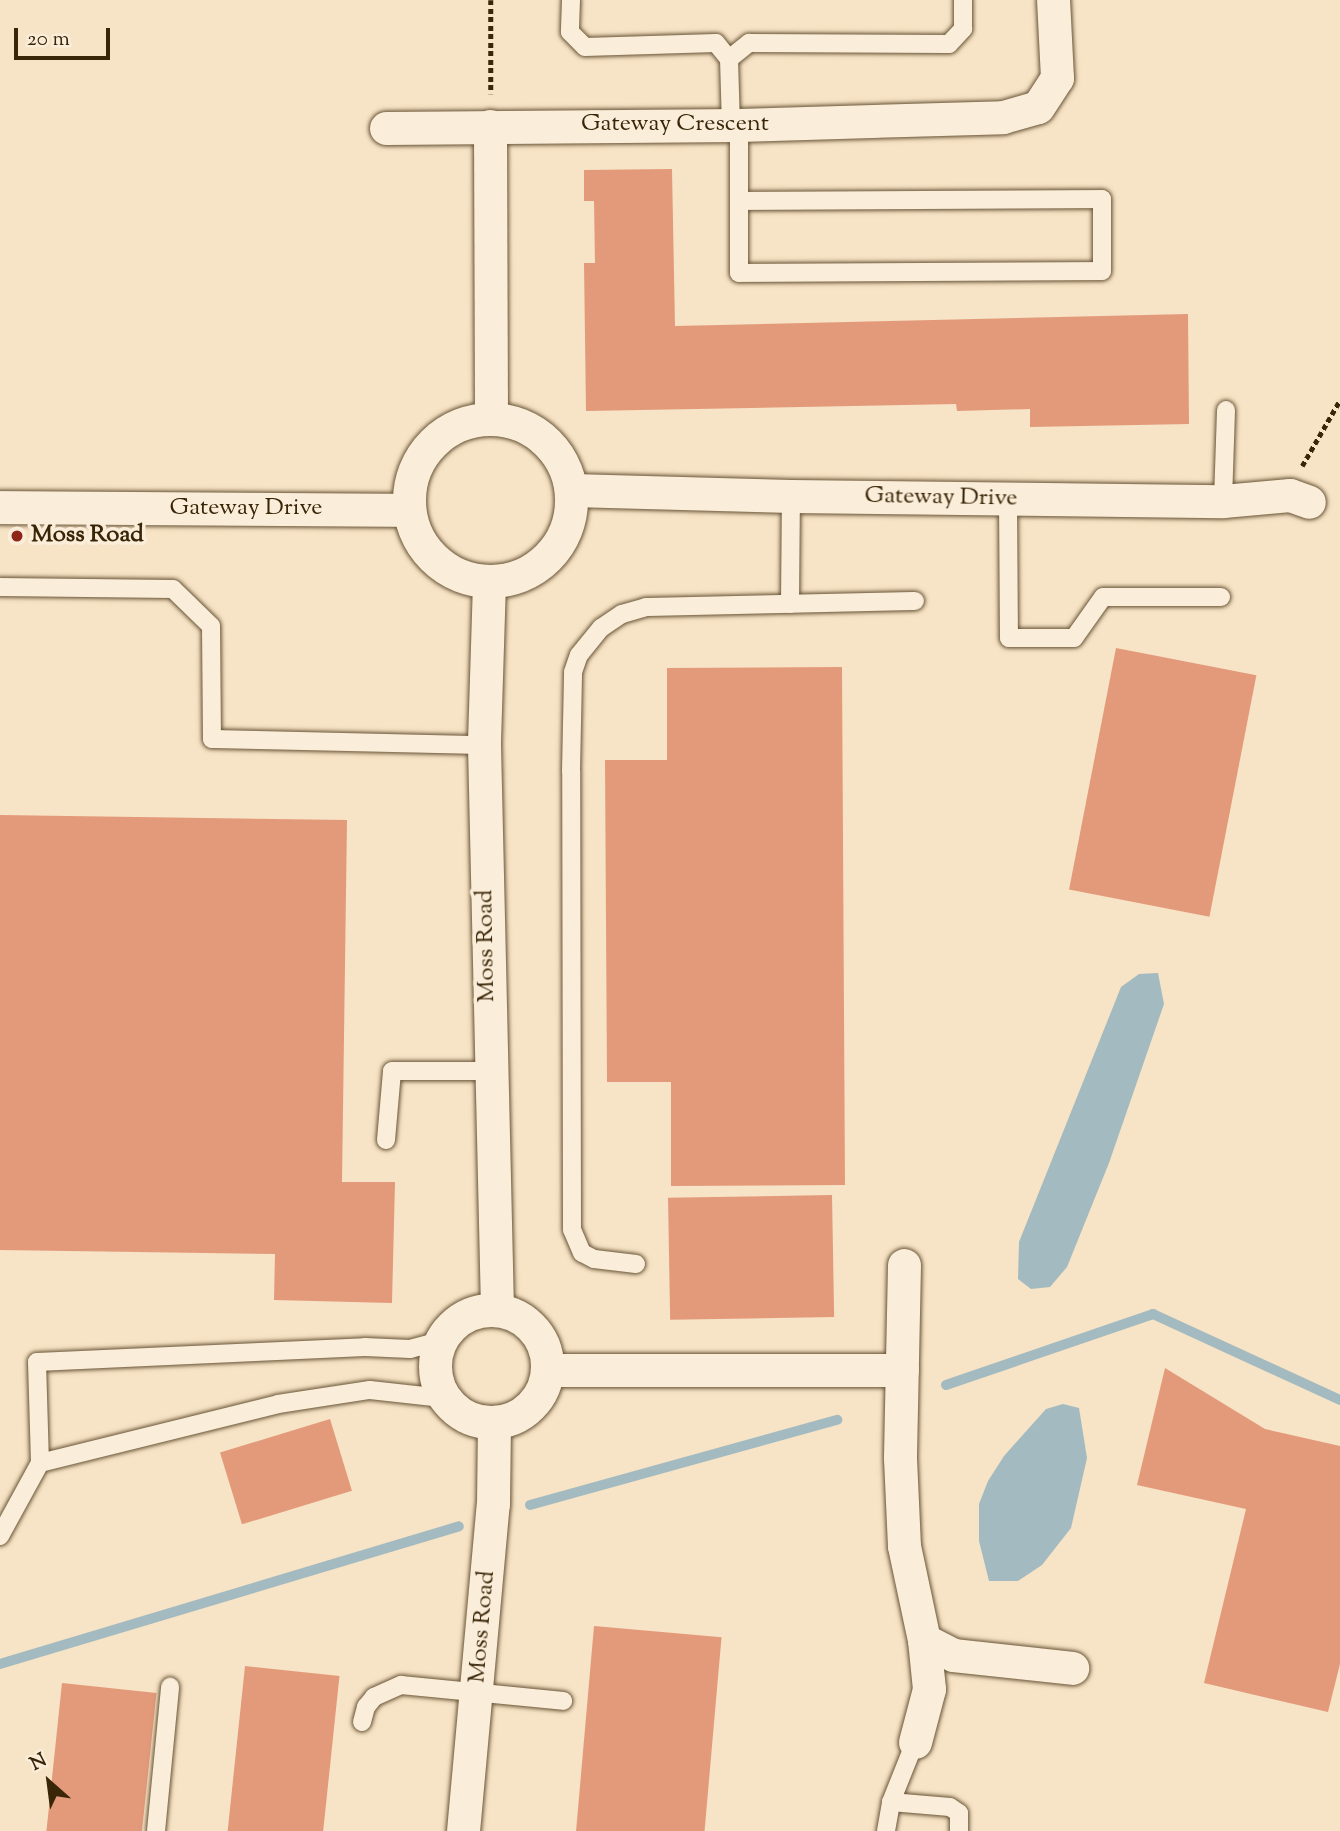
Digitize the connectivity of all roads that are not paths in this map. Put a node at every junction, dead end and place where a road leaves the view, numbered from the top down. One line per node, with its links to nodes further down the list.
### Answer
1 (570, 0): 4 (lane)
2 (963, 0): 4 (lane)
3 (1052, 0): 5 (street, Gateway Crescent)
4 (729, 60): 5 (lane)
5 (735, 125): 6 (street, Gateway Crescent); 8 (lane)
6 (490, 126): 7 (street, Gateway Crescent); 10 (street)
7 (386, 128)
8 (740, 201): 8 (lane)
9 (1226, 410): 15 (lane)
10 (491, 418): 11 (street); 17 (street)
11 (572, 490): 12 (street, Gateway Drive); 18 (street)
12 (790, 496): 14 (street, Gateway Drive); 22 (lane)
13 (1300, 498): 15 (street, Gateway Drive)
14 (1007, 499): 15 (street, Gateway Drive); 20 (lane)
15 (1223, 500)
16 (0, 507): 17 (street, Gateway Drive)
17 (409, 510): 18 (street)
18 (489, 582): 23 (street, Moss Road)
19 (0, 587): 23 (lane)
20 (1221, 597)
21 (915, 601): 22 (lane)
22 (790, 604): 26 (lane)
23 (484, 745): 24 (street, Moss Road)
24 (489, 1071): 25 (lane); 28 (street, Moss Road)
25 (386, 1140)
26 (636, 1264)
27 (904, 1265): 31 (street)
28 (496, 1310): 29 (street); 30 (street)
29 (440, 1341): 32 (street); 34 (lane)
30 (547, 1370): 31 (street); 33 (street)
31 (902, 1370): 36 (street)
32 (443, 1398): 33 (street); 34 (lane)
33 (494, 1423): 39 (street, Moss Road)
34 (40, 1462): 35 (lane)
35 (0, 1536)
36 (924, 1640): 37 (street); 42 (street)
37 (1072, 1668)
38 (170, 1688): 44 (lane)
39 (478, 1693): 40 (lane); 41 (lane); 45 (street, Moss Road)
40 (564, 1701)
41 (362, 1722)
42 (915, 1742): 43 (lane)
43 (891, 1802): 46 (lane); 47 (lane)
44 (156, 1831)
45 (463, 1831)
46 (886, 1831)
47 (959, 1831)

